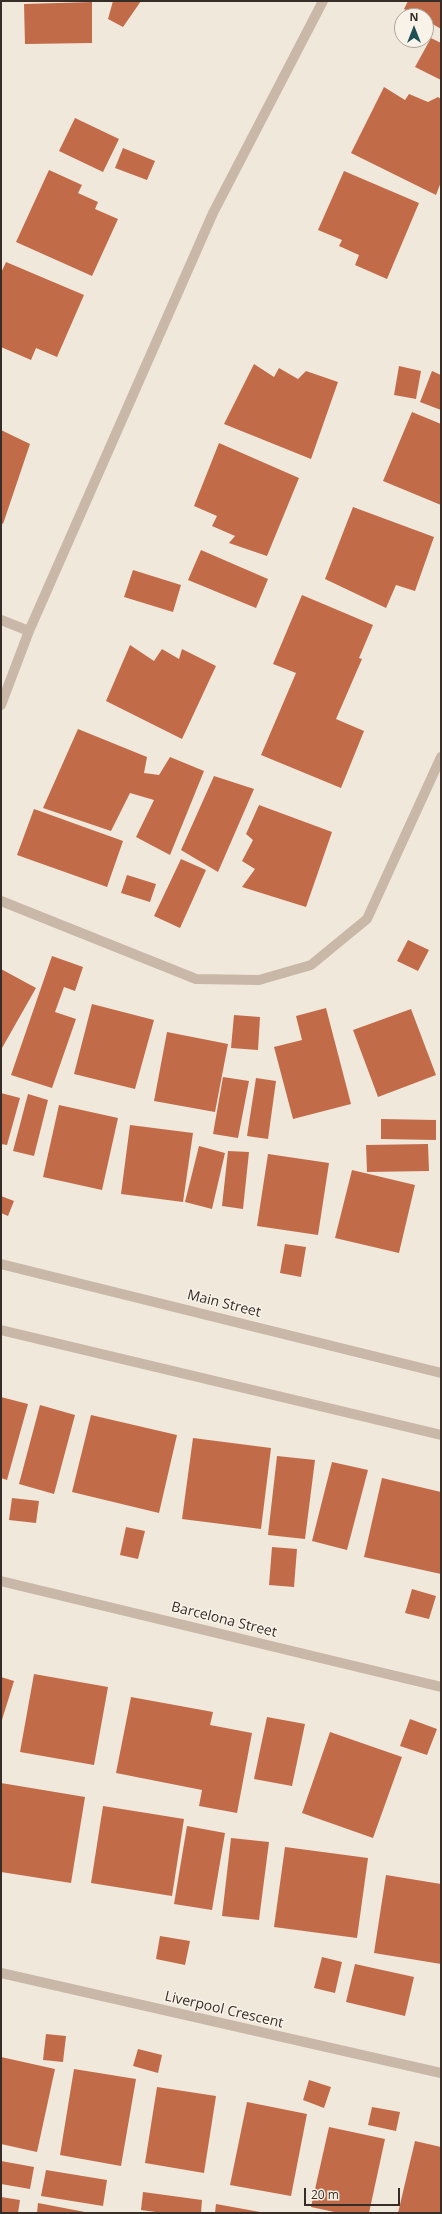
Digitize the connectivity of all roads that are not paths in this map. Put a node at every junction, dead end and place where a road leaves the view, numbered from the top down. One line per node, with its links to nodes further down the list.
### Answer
1 (323, 1): 3 (street)
2 (1, 620): 3 (street)
3 (29, 631): 4 (street)
4 (1, 705)
5 (441, 757): 6 (street)
6 (1, 901)
7 (1, 1264): 9 (street, Main Street)
8 (1, 1330): 10 (street)
9 (441, 1372)
10 (441, 1435)
11 (1, 1581): 12 (street, Barcelona Street)
12 (441, 1687)
13 (1, 1973): 14 (street, Liverpool Crescent)
14 (441, 2074)

